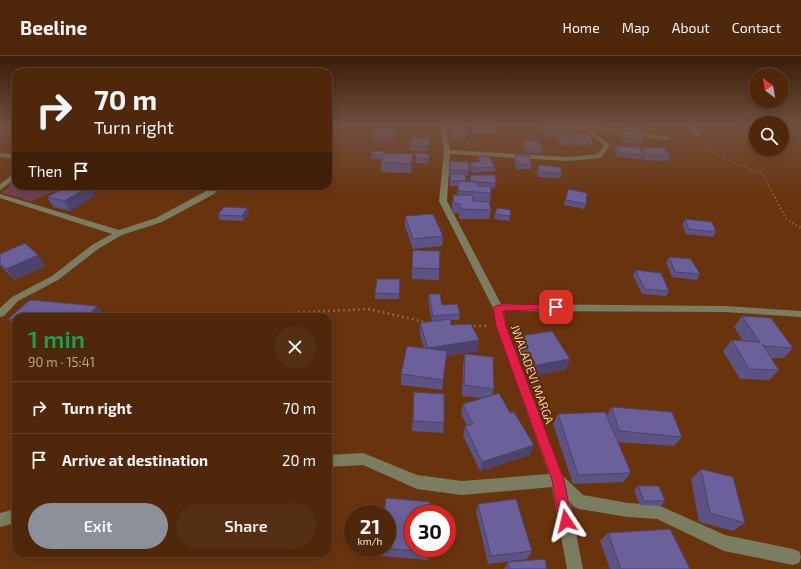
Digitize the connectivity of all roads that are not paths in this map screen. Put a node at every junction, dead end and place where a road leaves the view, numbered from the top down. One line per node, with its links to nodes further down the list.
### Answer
1 (604, 150): 2 (street)
2 (447, 152): 10 (street, JWALADEVI MARGA)
3 (0, 154): 4 (street)
4 (12, 156)
5 (12, 178): 6 (street)
6 (0, 188)
7 (213, 190): 9 (street)
8 (0, 196): 9 (street)
9 (119, 233): 11 (street)
10 (498, 308): 12 (street); 14 (street, JWALADEVI MARGA)
11 (0, 314)
12 (801, 314)
13 (332, 461): 14 (street)
14 (558, 480): 17 (street); 18 (street, JWALADEVI MARGA)
15 (12, 517): 16 (street)
16 (0, 520)
17 (792, 557)
18 (575, 569)

